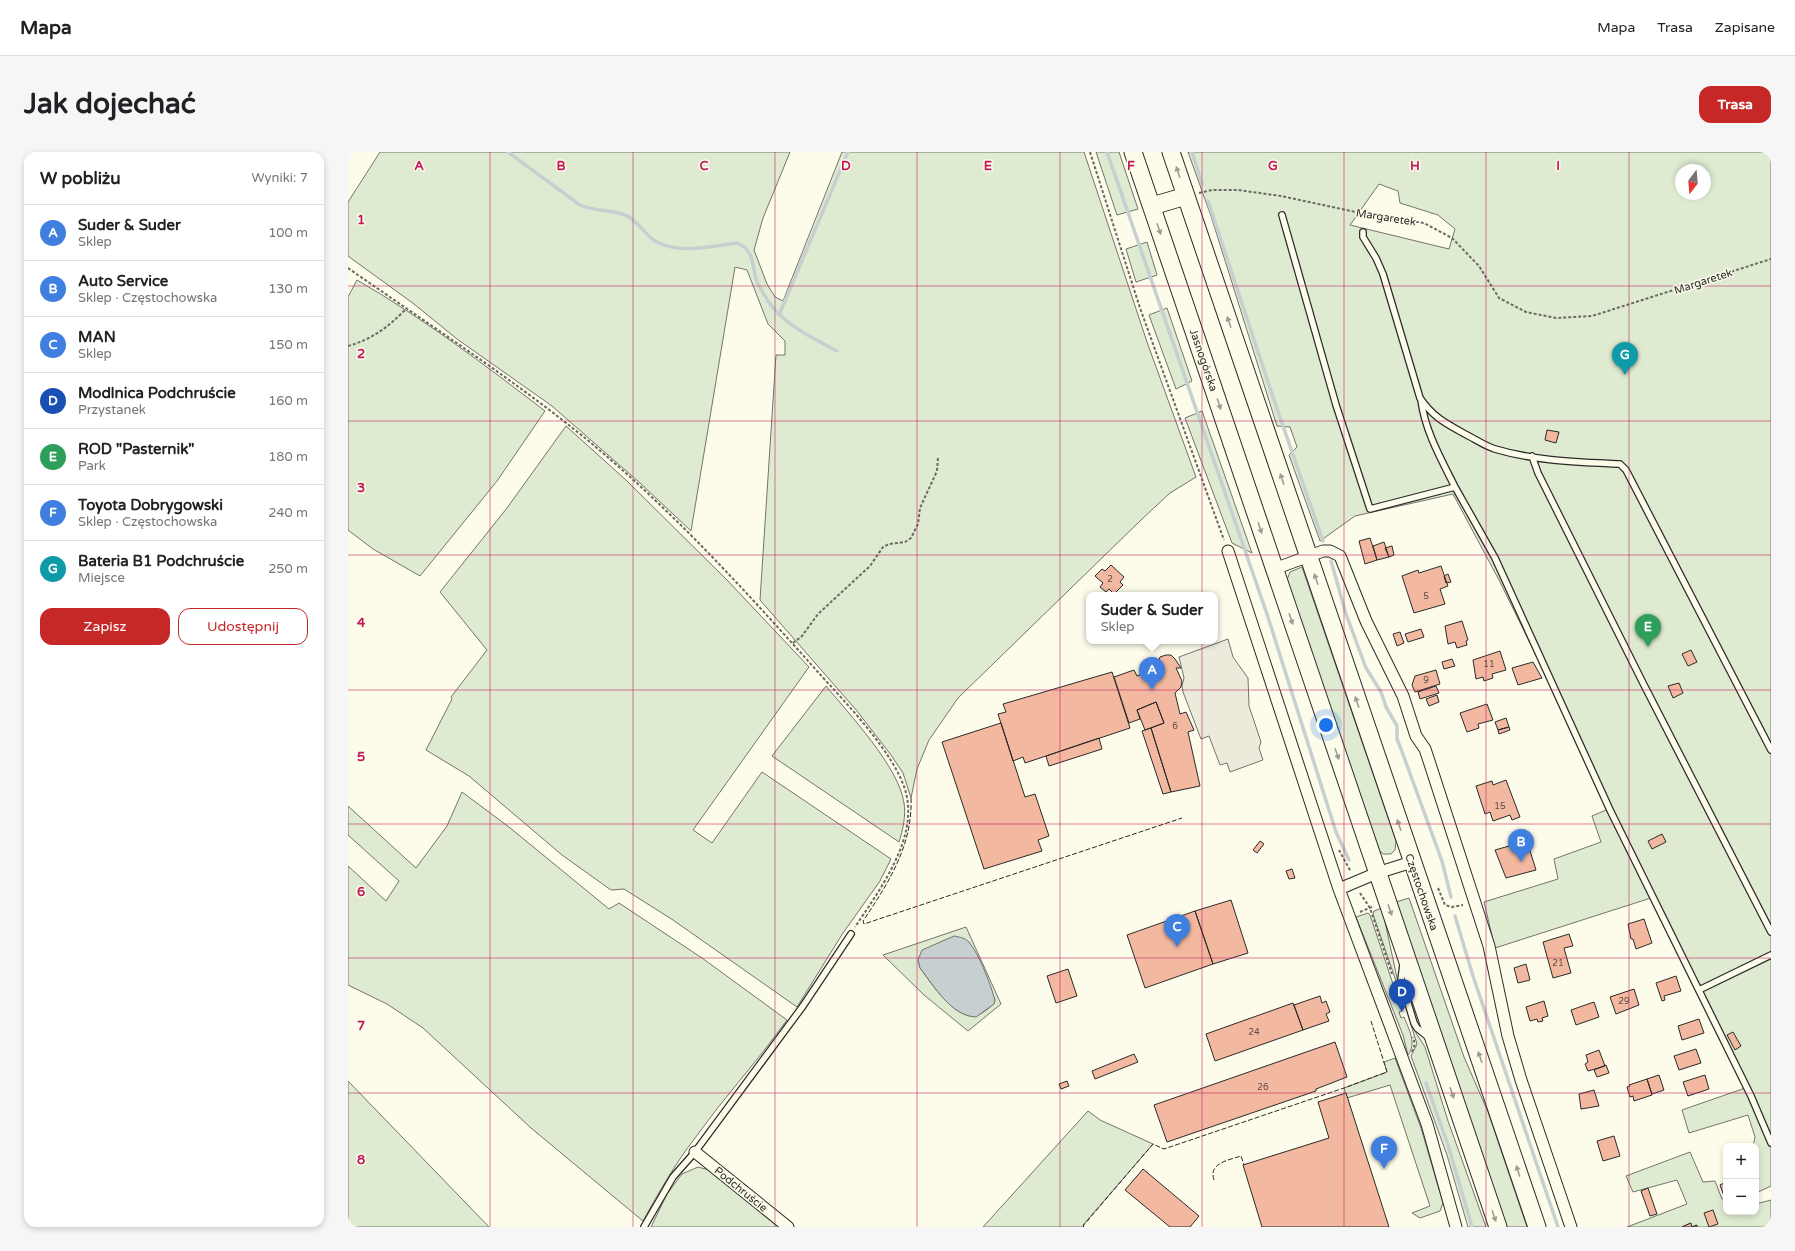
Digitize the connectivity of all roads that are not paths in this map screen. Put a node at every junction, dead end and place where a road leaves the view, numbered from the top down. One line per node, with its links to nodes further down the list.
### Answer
1 (1133, 152): 4 (main road, Jasnogórska)
2 (1171, 152): 3 (main road, one-way to 2)
3 (1186, 196): 4 (main road); 11 (main road, one-way to 3)
4 (1152, 206): 12 (main road, Jasnogórska, one-way to 12)
5 (1282, 215): 9 (lane)
6 (1363, 232): 7 (lane)
7 (1420, 398): 8 (lane); 9 (lane)
8 (1532, 456): 13 (lane); 17 (lane)
9 (1455, 487): 20 (lane)
10 (1228, 551): 16 (street)
11 (1308, 556): 12 (street); 14 (main road, Częstochowska, one-way to 11); 28 (street)
12 (1274, 569): 15 (main road, one-way to 15)
13 (1771, 750)
14 (1412, 862): 15 (street); 27 (main road, Częstochowska, one-way to 14)
15 (1378, 873): 16 (street); 26 (main road, one-way to 26)
16 (1339, 889): 25 (street)
17 (1771, 932)
18 (851, 934): 22 (lane)
19 (1771, 955): 20 (lane)
20 (1699, 990): 21 (lane)
21 (1771, 1143)
22 (694, 1152): 23 (lane); 24 (street, Podchruście)
23 (644, 1227)
24 (788, 1227)
25 (1456, 1227)
26 (1498, 1227)
27 (1537, 1227)
28 (1571, 1227)

